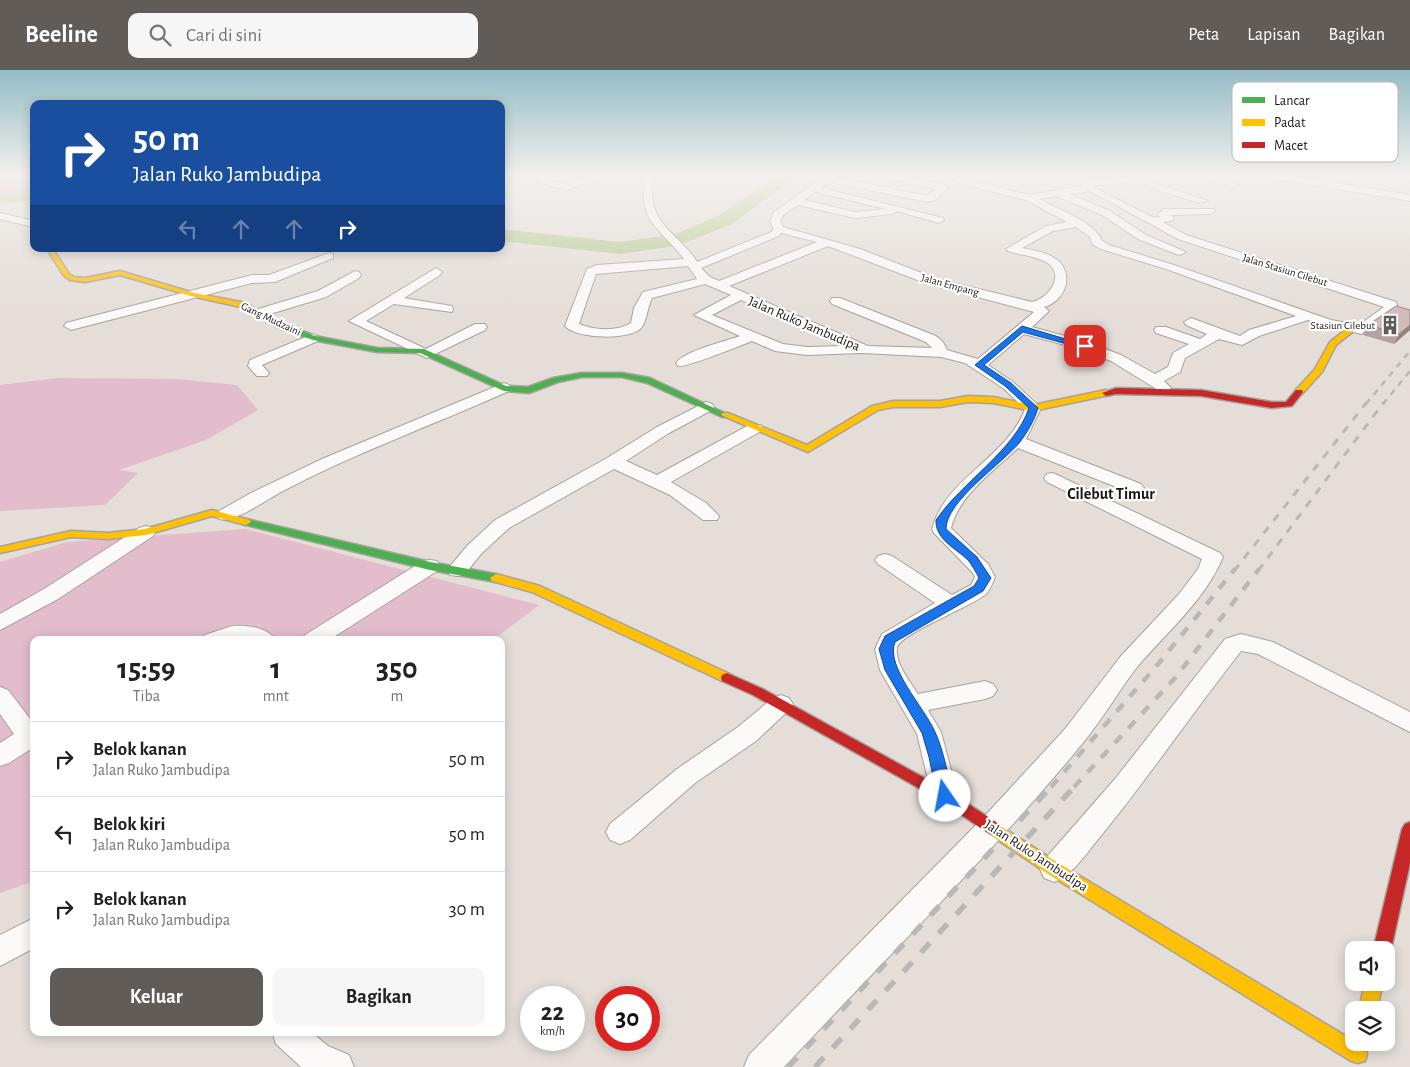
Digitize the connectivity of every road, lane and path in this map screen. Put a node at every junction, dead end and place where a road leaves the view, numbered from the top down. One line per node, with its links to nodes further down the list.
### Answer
1 (655, 222): 12 (street)
2 (775, 222): 7 (street)
3 (1066, 222): 19 (street)
4 (1073, 222): 24 (street)
5 (1120, 222): 10 (street)
6 (1153, 222): 21 (street, Jalan Stasiun Cilebut)
7 (779, 229): 8 (street, Jalan Empang); 12 (street)
8 (828, 242): 12 (street); 19 (street, Jalan Empang)
9 (52, 252): 15 (street, Gang Mudzaini)
10 (1180, 252)
11 (329, 256): 15 (street)
12 (699, 270): 12 (street); 16 (street, Jalan Ruko Jambudipa)
13 (436, 272): 17 (street)
14 (355, 275): 22 (street)
15 (193, 295): 22 (street, Gang Mudzaini); 26 (street)
16 (739, 296): 32 (street); 35 (street, Jalan Ruko Jambudipa)
17 (391, 300): 20 (street); 36 (street)
18 (836, 301): 37 (street)
19 (1032, 306): 28 (street)
20 (447, 309)
21 (1388, 310): 23 (street, Jalan Stasiun Cilebut); 29 (street)
22 (260, 313): 33 (street, Gang Mudzaini)
23 (1410, 315)
24 (1309, 316): 29 (street); 31 (street)
25 (1192, 322): 31 (street)
26 (71, 326)
27 (480, 327): 36 (street)
28 (1022, 329): 39 (street); 41 (street)
29 (1352, 329): 43 (street)
30 (1161, 330): 34 (street)
31 (1218, 334): 34 (street)
32 (750, 337): 35 (street); 38 (street)
33 (313, 338): 36 (street, Gang Mudzaini); 40 (street)
34 (1202, 344): 41 (street)
35 (866, 350): 37 (street, Jalan Ruko Jambudipa)
36 (424, 353): 42 (street, Gang Mudzaini)
37 (941, 353): 39 (street, Jalan Ruko Jambudipa)
38 (684, 363)
39 (979, 365): 45 (street, Jalan Ruko Jambudipa)
40 (262, 373)
41 (1155, 380): 43 (street)
42 (504, 388): 44 (street, Gang Mudzaini); 52 (street)
43 (1167, 392): 45 (street)
44 (706, 407): 46 (street, Gang Mudzaini); 48 (street)
45 (1033, 408): 46 (street, Gang Mudzaini); 47 (street)
46 (755, 428): 50 (street)
47 (1016, 441): 51 (street); 59 (street)
48 (613, 462): 50 (street); 58 (street)
49 (1053, 478): 73 (street)
50 (660, 481): 53 (street)
51 (1135, 488)
52 (226, 516): 54 (street, Jalan Ruko Jambudipa); 57 (street, Jalan Ruko Jambudipa)
53 (710, 516)
54 (146, 532): 55 (street, Jalan Ruko Jambudipa); 60 (street)
55 (0, 550)
56 (885, 560): 59 (street)
57 (430, 566): 58 (street, Jalan Ruko Jambudipa); 63 (street)
58 (457, 570): 66 (street, Jalan Ruko Jambudipa)
59 (952, 605): 67 (street)
60 (0, 623)
61 (227, 636): 62 (street)
62 (255, 636)
63 (328, 636)
64 (985, 690): 67 (street)
65 (0, 696): 69 (street)
66 (782, 704): 72 (street, Jalan Ruko Jambudipa); 75 (street)
67 (912, 704): 72 (street)
68 (1410, 723): 76 (street)
69 (30, 733)
70 (30, 736): 71 (street)
71 (0, 756)
72 (945, 796): 73 (street, Jalan Ruko Jambudipa)
73 (991, 828): 76 (street, Jalan Ruko Jambudipa); 84 (street)
74 (1410, 828): 78 (street)
75 (620, 832)
76 (1054, 869): 82 (street, Jalan Ruko Jambudipa)
77 (30, 934): 79 (street)
78 (1384, 941)
79 (0, 951)
80 (292, 1036): 83 (street)
81 (1358, 1051): 82 (street)
82 (1358, 1054): 85 (street)
83 (337, 1067)
84 (761, 1067)
85 (1354, 1067)

